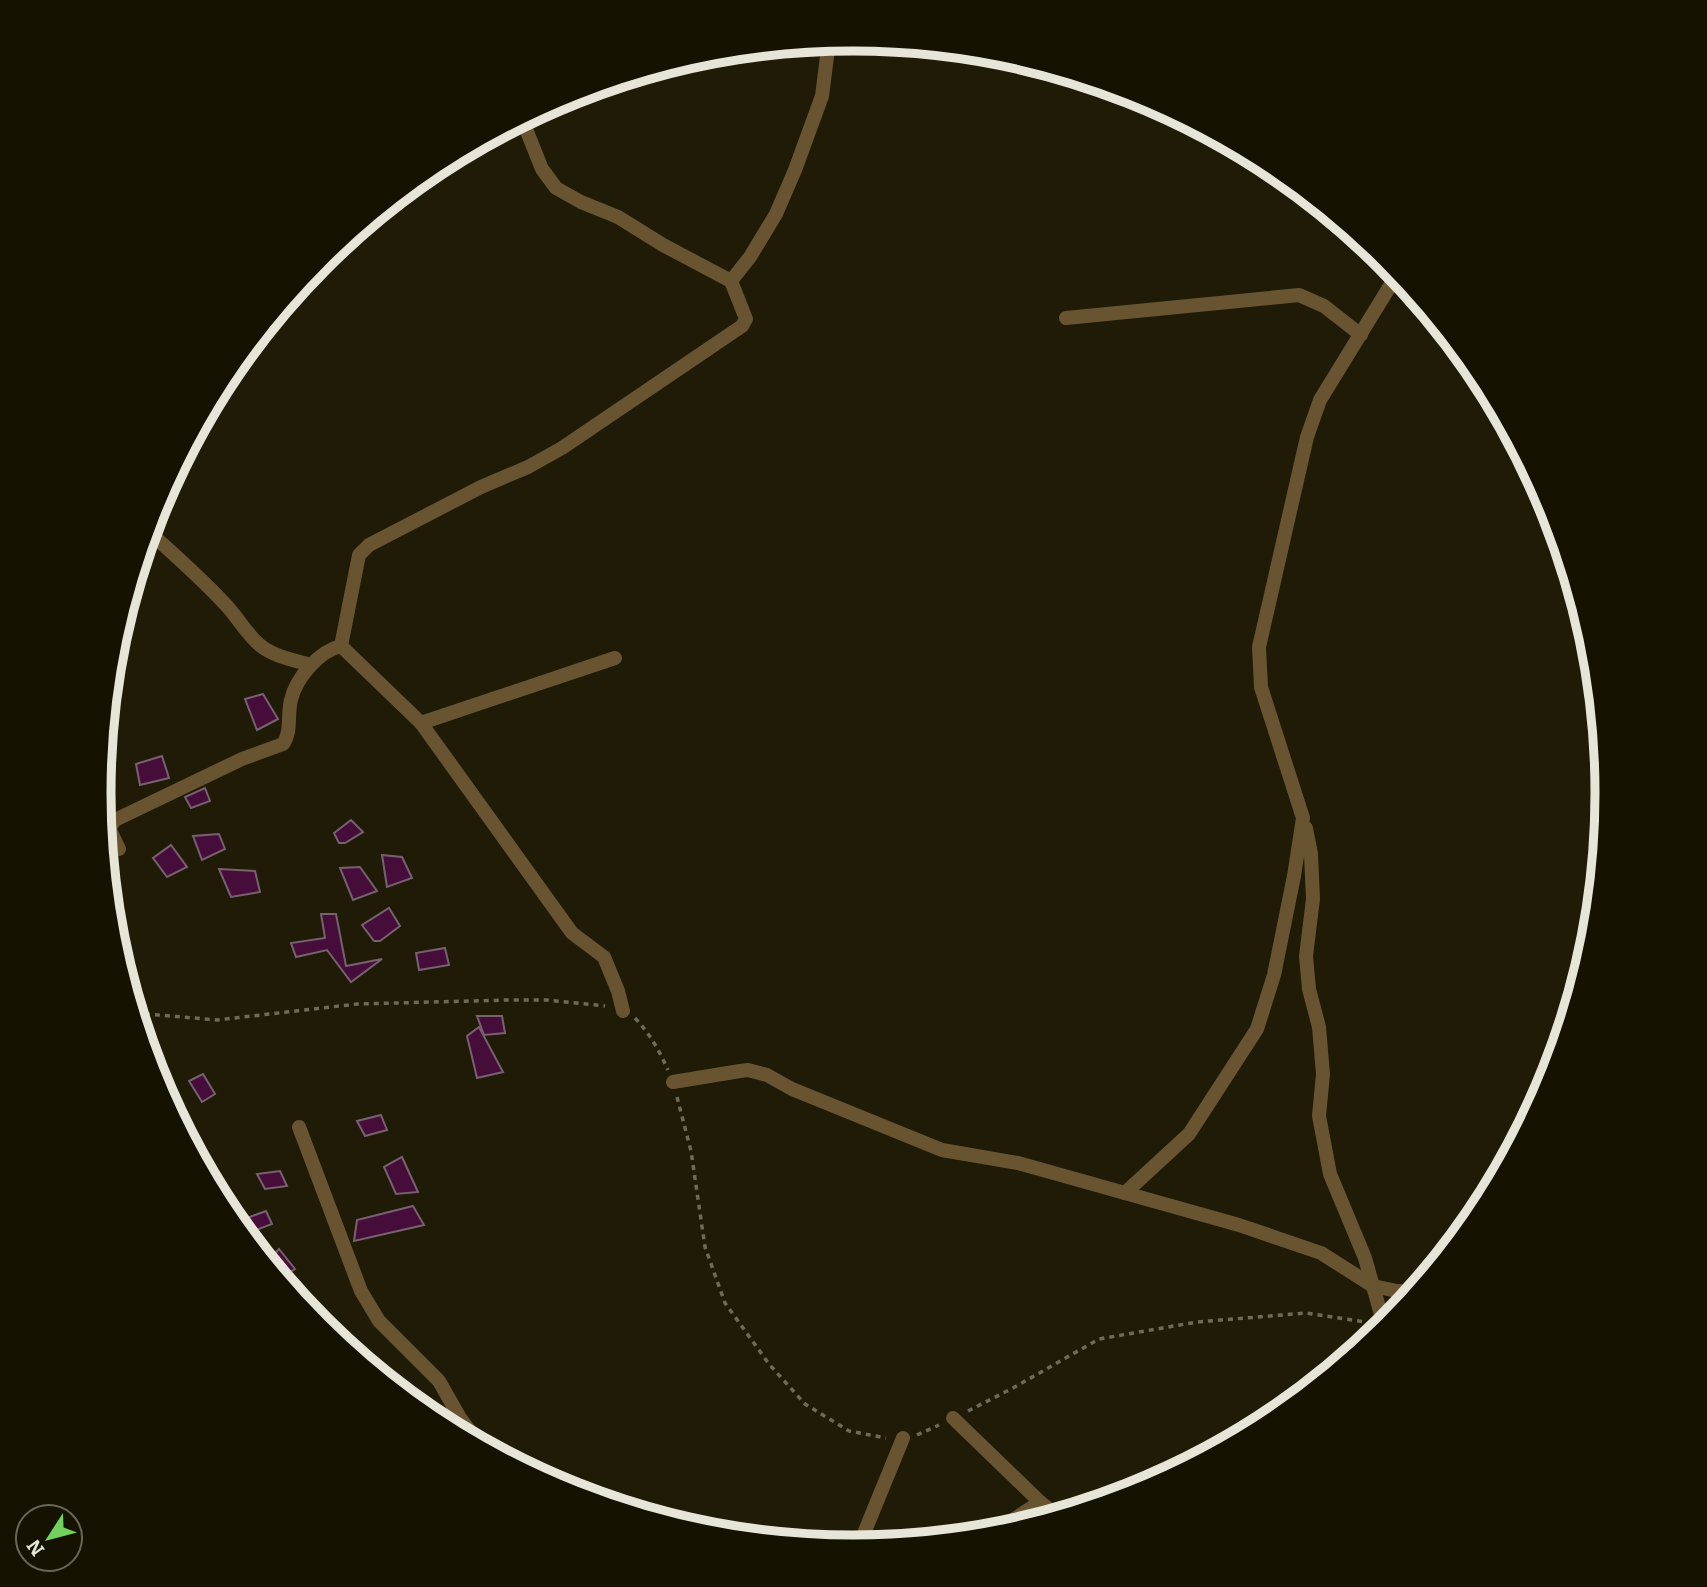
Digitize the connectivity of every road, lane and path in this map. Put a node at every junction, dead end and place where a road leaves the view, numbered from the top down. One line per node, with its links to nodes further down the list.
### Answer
1 (828, 52): 3 (street)
2 (525, 127): 3 (street)
3 (732, 281): 8 (street)
4 (1392, 283): 6 (street)
5 (1066, 318): 6 (street)
6 (1361, 335): 12 (street)
7 (156, 539): 10 (street)
8 (341, 646): 10 (street); 11 (street)
9 (615, 658): 11 (street)
10 (311, 665): 13 (street)
11 (421, 723): 16 (street)
12 (1303, 818): 20 (street); 21 (street)
13 (112, 824)
14 (112, 834): 15 (street)
15 (119, 849)
16 (622, 1011): 17 (path); 18 (path)
17 (144, 1014)
18 (673, 1082): 20 (street); 27 (path)
19 (299, 1128): 26 (street)
20 (1125, 1193): 21 (street)
21 (1373, 1286): 22 (street); 23 (street)
22 (1404, 1291)
23 (1382, 1316)
24 (1374, 1323): 25 (path)
25 (953, 1418): 27 (path); 28 (street)
26 (467, 1428)
27 (903, 1438): 31 (street)
28 (1040, 1502): 29 (street); 30 (street)
29 (1050, 1510)
30 (1016, 1518)
31 (863, 1536)

